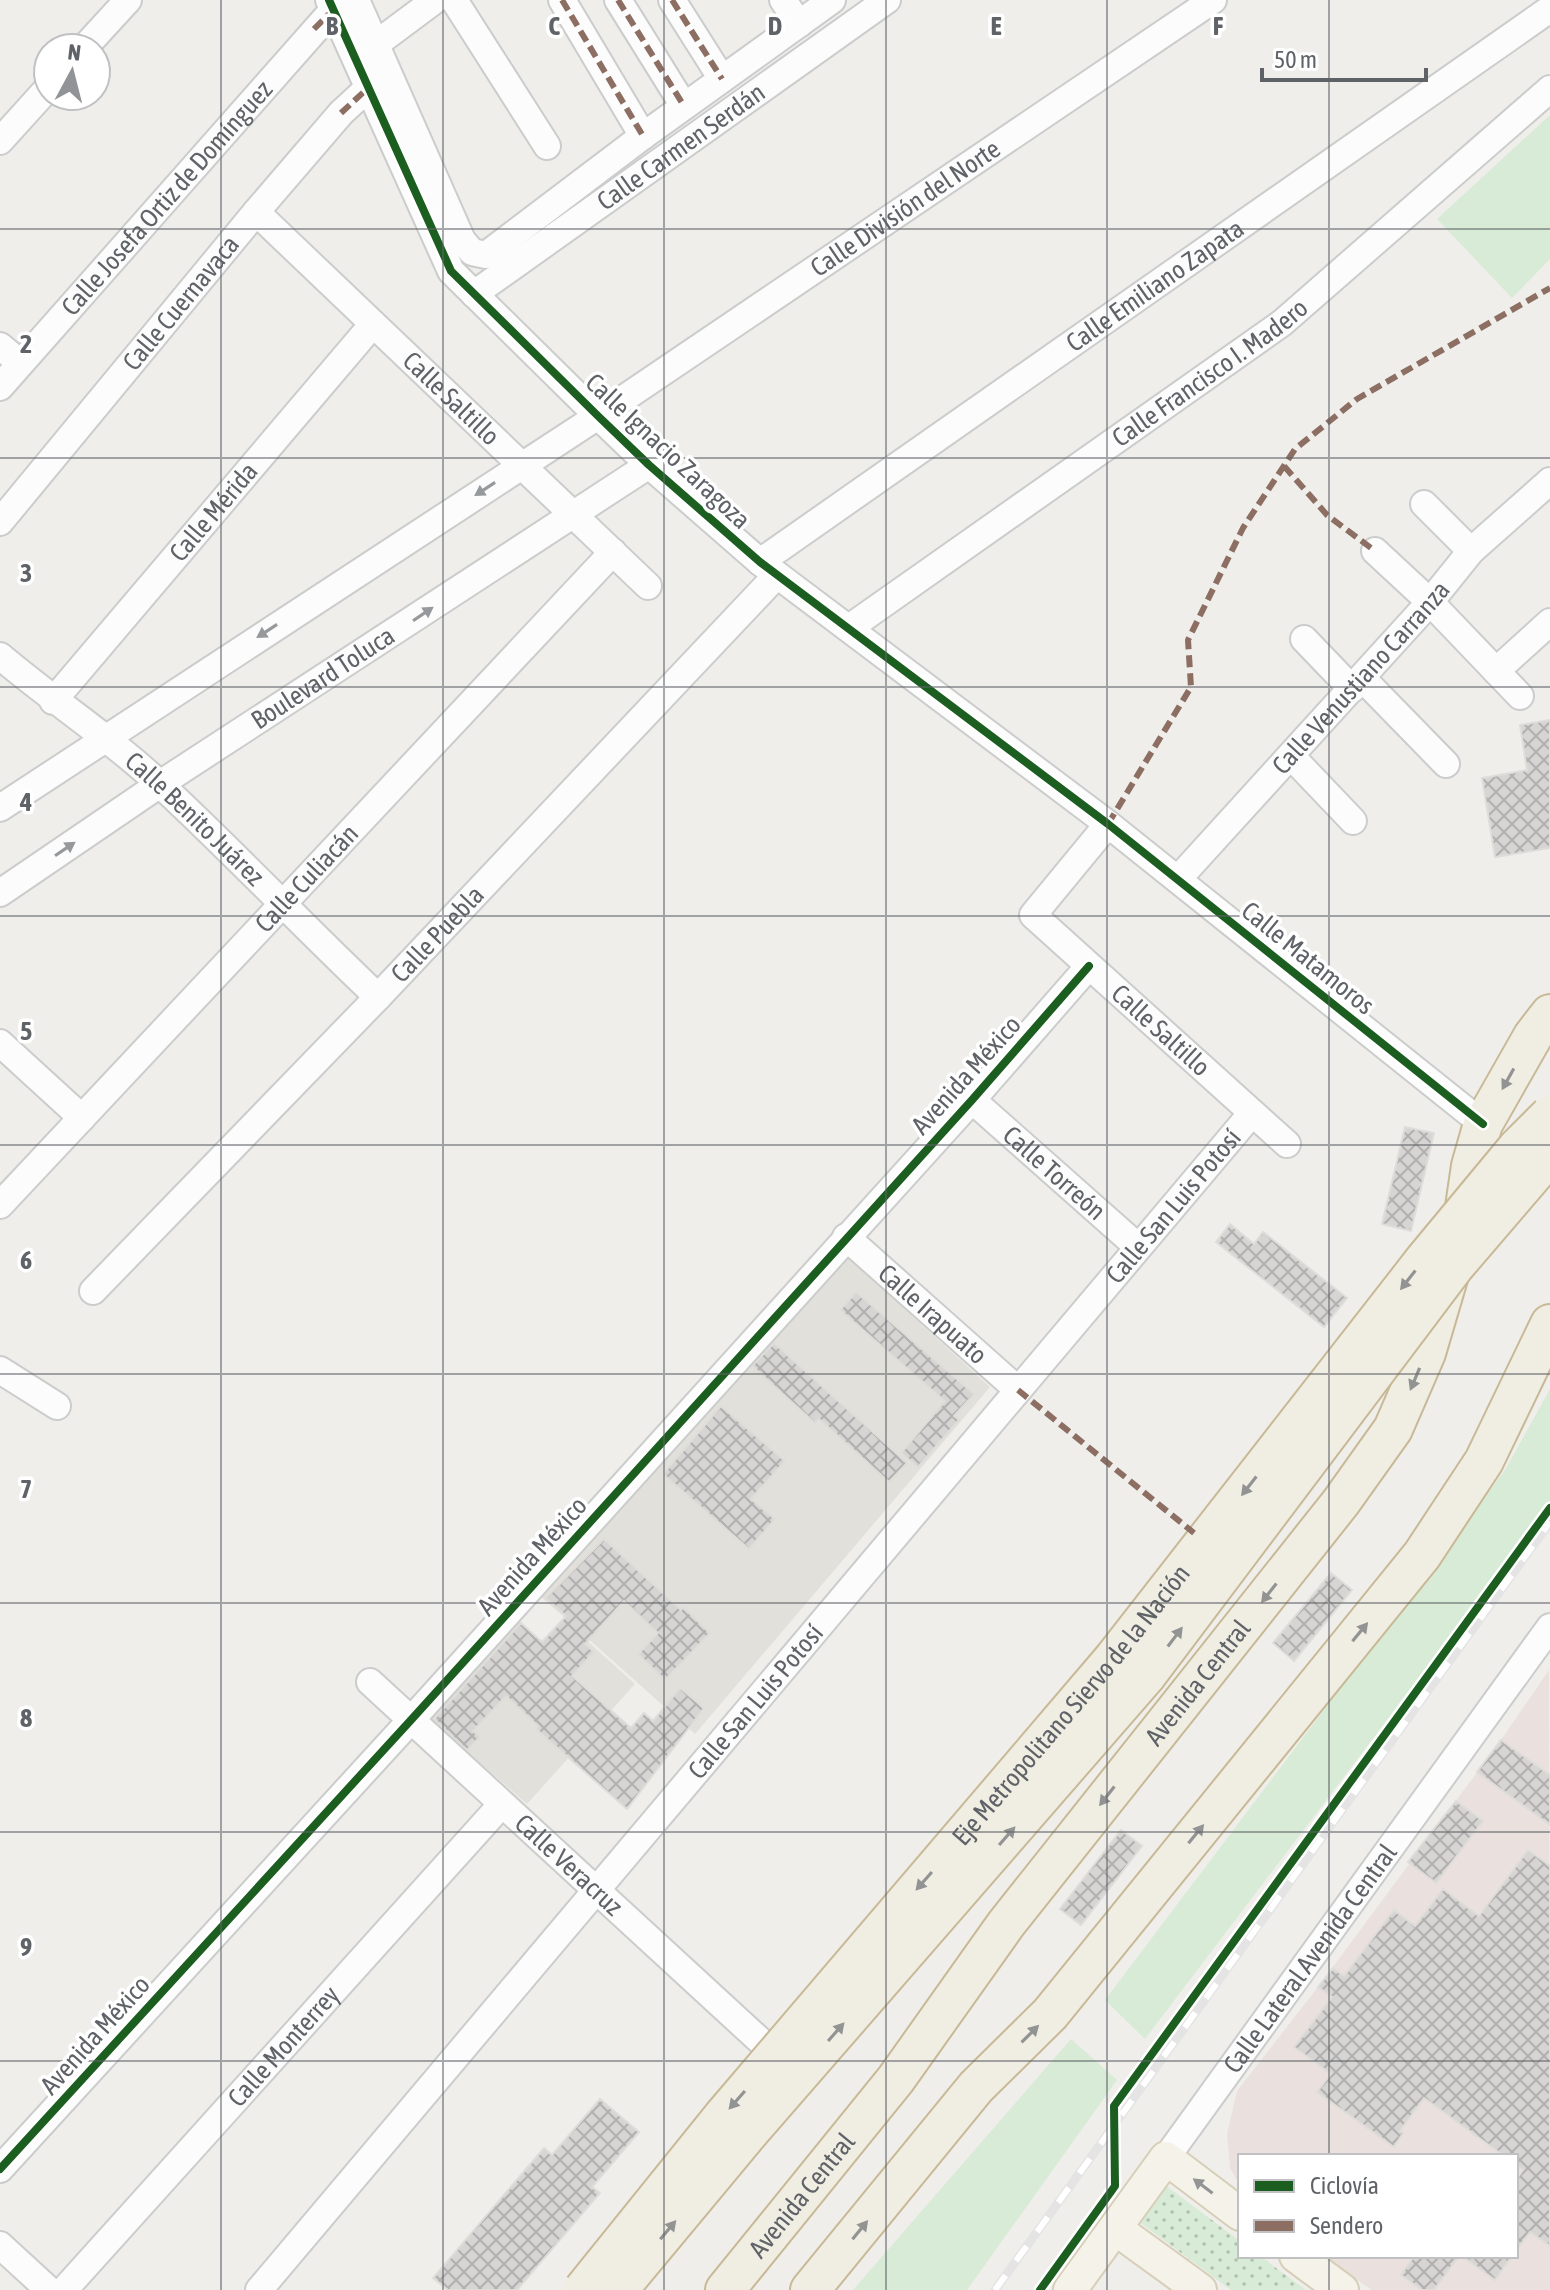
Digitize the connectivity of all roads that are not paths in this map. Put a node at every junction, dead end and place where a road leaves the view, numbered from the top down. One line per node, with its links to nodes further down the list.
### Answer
1 (128, 0): 14 (street)
2 (435, 0): 15 (street)
3 (454, 0): 23 (street)
4 (562, 0): 21 (street)
5 (618, 0): 20 (street)
6 (672, 0): 16 (street)
7 (783, 0): 13 (street)
8 (832, 0): 13 (street, Calle Carmen Serdán)
9 (887, 0): 25 (street, Calle Carmen Serdán)
10 (1213, 0): 30 (street, Calle División del Norte)
11 (339, 3): 15 (street); 17 (street, Calle Ignacio Zaragoza); 28 (street, Calle Josefa Ortiz de Domínguez)
12 (1550, 9): 40 (street, Calle Emiliano Zapata)
13 (799, 24): 16 (street, Calle Carmen Serdán)
14 (99, 32)
15 (376, 44): 21 (street, Calle Carmen Serdán)
16 (722, 79): 20 (street, Calle Carmen Serdán)
17 (368, 88): 24 (street, Calle Cuernavaca); 25 (street, Calle Ignacio Zaragoza)
18 (1550, 89): 44 (street, Calle Francisco I. Madero)
19 (32, 106): 22 (street)
20 (684, 106): 21 (street, Calle Carmen Serdán)
21 (643, 136)
22 (0, 141)
23 (547, 146)
24 (256, 212): 26 (street, Calle Saltillo); 36 (street, Calle Cuernavaca)
25 (474, 294): 30 (street, Calle Ignacio Zaragoza)
26 (373, 324): 31 (street, Calle Saltillo); 50 (street, Calle Mérida)
27 (0, 346): 28 (street)
28 (20, 363): 29 (street, Calle Josefa Ortiz de Domínguez)
29 (0, 387)
30 (598, 416): 31 (street); 32 (street, Calle Ignacio Zaragoza)
31 (522, 465): 35 (street, Calle Saltillo); 51 (street, one-way to 51)
32 (649, 465): 35 (street, Boulevard Toluca); 40 (street, Calle Ignacio Zaragoza)
33 (1550, 481): 38 (street, Calle Venustiano Carranza)
34 (1424, 504): 38 (street)
35 (574, 514): 39 (street, Calle Saltillo); 54 (street, Boulevard Toluca, one-way to 35)
36 (0, 522)
37 (1375, 551): 42 (street)
38 (1471, 551): 42 (street, Calle Venustiano Carranza)
39 (613, 552): 41 (street, Calle Saltillo); 60 (street, Calle Culiacán)
40 (768, 569): 44 (street, Calle Ignacio Zaragoza); 62 (street, Calle Puebla)
41 (648, 586)
42 (1430, 602): 47 (street); 48 (street, Calle Venustiano Carranza)
43 (1550, 622): 47 (street)
44 (849, 628): 57 (street, Calle Ignacio Zaragoza)
45 (1304, 639): 48 (street)
46 (0, 656): 50 (street, Calle Benito Juárez)
47 (1496, 671): 49 (street)
48 (1357, 684): 52 (street, Calle Venustiano Carranza); 53 (street)
49 (1520, 696)
50 (53, 701): 51 (street, Calle Benito Juárez)
51 (105, 737): 54 (street, Calle Benito Juárez); 55 (street)
52 (1291, 756): 56 (street); 58 (street, Calle Venustiano Carranza)
53 (1446, 764)
54 (160, 784): 59 (street, Boulevard Toluca, one-way to 54); 60 (street, Calle Benito Juárez)
55 (0, 808)
56 (1353, 821)
57 (1108, 824): 58 (street, Calle Matamoros); 61 (street, Calle Saltillo)
58 (1178, 879): 69 (street, Calle Matamoros)
59 (0, 893)
60 (281, 904): 62 (street, Calle Benito Juárez); 68 (street, Calle Culiacán)
61 (1089, 966): 65 (street, Avenida México); 66 (street, Calle Saltillo)
62 (378, 997): 75 (street, Calle Puebla)
63 (1550, 1014): 69 (highway, Avenida Central, one-way to 69)
64 (0, 1043): 68 (street)
65 (972, 1100): 73 (street, Avenida México); 74 (street, Calle Torreón)
66 (1252, 1113): 70 (street, Calle Saltillo); 74 (street, Calle San Luis Potosí)
67 (1550, 1115): 96 (highway, Eje Metropolitano Siervo de la Nación, one-way to 96, bridge)
68 (82, 1118): 72 (street, Calle Culiacán)
69 (1483, 1124): 98 (highway, Avenida Central, one-way to 98)
70 (1287, 1144)
71 (1550, 1155): 97 (highway, Eje Metropolitano Siervo de la Nación, one-way to 71, bridge)
72 (0, 1205)
73 (846, 1237): 78 (street, Calle Irapuato); 82 (street, Avenida México)
74 (1138, 1247): 78 (street, Calle San Luis Potosí)
75 (93, 1291)
76 (1550, 1324): 99 (highway, one-way to 76)
77 (0, 1370): 79 (street)
78 (1018, 1390): 84 (street, Calle San Luis Potosí)
79 (57, 1406)
80 (1547, 1638): 86 (street, Calle Lateral Avenida Central)
81 (370, 1682): 82 (street, Calle Veracruz)
82 (411, 1720): 83 (street, Calle Veracruz); 87 (street, Avenida México)
83 (502, 1804): 84 (street, Calle Veracruz); 94 (street, Calle Monterrey)
84 (597, 1891): 85 (street, Calle Veracruz); 95 (street, Calle San Luis Potosí)
85 (768, 2048)
86 (1166, 2158): 88 (main road, one-way to 86); 89 (main road, Calle Lateral Avenida Central)
87 (0, 2169)
88 (1238, 2212)
89 (1116, 2229): 92 (main road); 100 (main road, Calle Lateral Avenida Central)
90 (0, 2245): 93 (street)
91 (1299, 2258): 101 (main road)
92 (1188, 2286)
93 (49, 2290)
94 (64, 2290)
95 (259, 2290)
96 (583, 2290)
97 (618, 2290)
98 (725, 2290)
99 (810, 2290)
100 (1070, 2290)
101 (1342, 2290)

